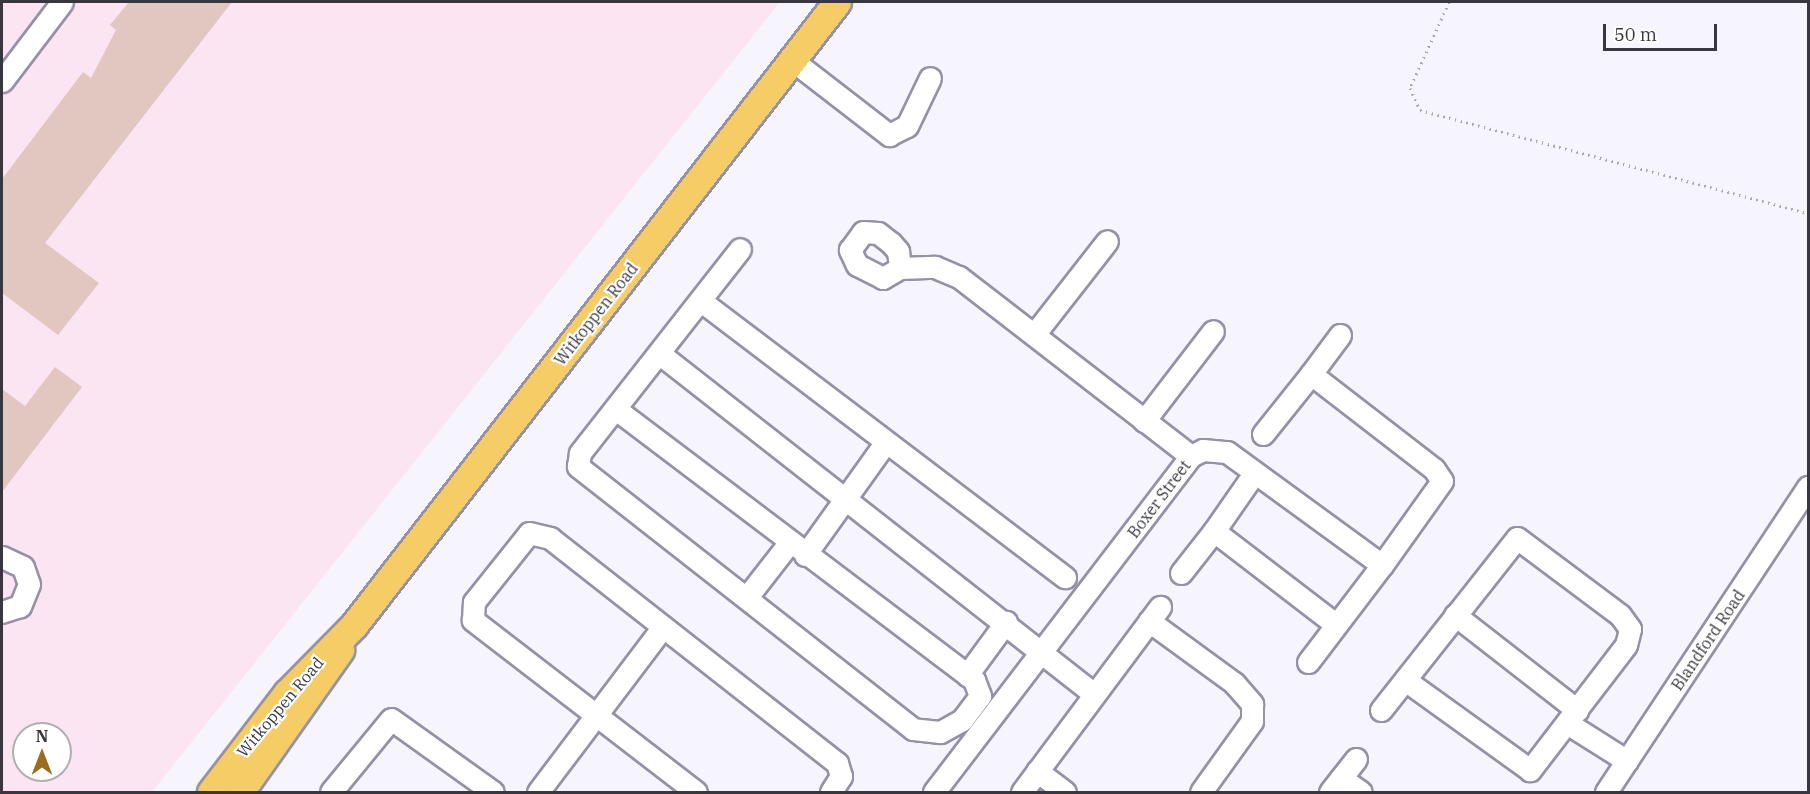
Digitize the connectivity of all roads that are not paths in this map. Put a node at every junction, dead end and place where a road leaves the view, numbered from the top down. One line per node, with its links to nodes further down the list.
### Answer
1 (62, 2): 5 (street)
2 (829, 5): 3 (main road, Witkoppen Road)
3 (792, 60): 4 (street); 34 (main road, Witkoppen Road)
4 (930, 78)
5 (2, 81)
6 (1107, 241): 11 (street)
7 (740, 249): 9 (street)
8 (900, 268): 11 (street)
9 (701, 301): 13 (street); 18 (street)
10 (1213, 331): 16 (street)
11 (1036, 332): 16 (street)
12 (1340, 335): 14 (street)
13 (660, 354): 15 (street); 22 (street)
14 (1311, 374): 17 (street); 26 (street)
15 (617, 410): 24 (street); 29 (street)
16 (1144, 421): 19 (street)
17 (1263, 434)
18 (886, 442): 22 (street); 28 (street)
19 (1191, 456): 26 (street, Boxer Street); 36 (street, Boxer Street)
20 (1248, 482): 23 (street)
21 (1809, 487): 45 (street, Blandford Road)
22 (846, 498): 24 (street); 32 (street)
23 (1214, 531): 27 (street); 33 (street)
24 (797, 549): 29 (street); 38 (street)
25 (2, 557): 30 (street)
26 (1382, 565): 33 (street)
27 (1181, 573)
28 (1065, 577)
29 (747, 597): 38 (street)
30 (3, 614)
31 (1455, 615): 39 (street); 43 (street); 43 (street)
32 (1006, 622): 36 (street); 38 (street)
33 (1335, 624): 37 (street)
34 (354, 625): 49 (main road, Witkoppen Road); 50 (main road, Witkoppen Road)
35 (663, 627): 42 (street); 42 (street); 55 (street)
36 (1043, 650): 40 (street); 56 (street, Boxer Street)
37 (1308, 662)
38 (967, 675)
39 (1405, 680): 41 (street); 43 (street)
40 (1094, 694): 46 (street); 59 (street)
41 (1381, 710)
42 (598, 716): 53 (street); 54 (street)
43 (1572, 717): 45 (street)
44 (1356, 759): 47 (street)
45 (1627, 761): 48 (street, Blandford Road)
46 (1037, 771): 57 (street); 58 (street)
47 (1336, 785): 60 (street)
48 (1613, 790)
49 (211, 792)
50 (240, 792)
51 (331, 792): 52 (street)
52 (493, 792)
53 (538, 792)
54 (696, 792)
55 (831, 792)
56 (934, 792)
57 (1022, 792)
58 (1065, 792)
59 (1201, 792)
60 (1361, 792)

